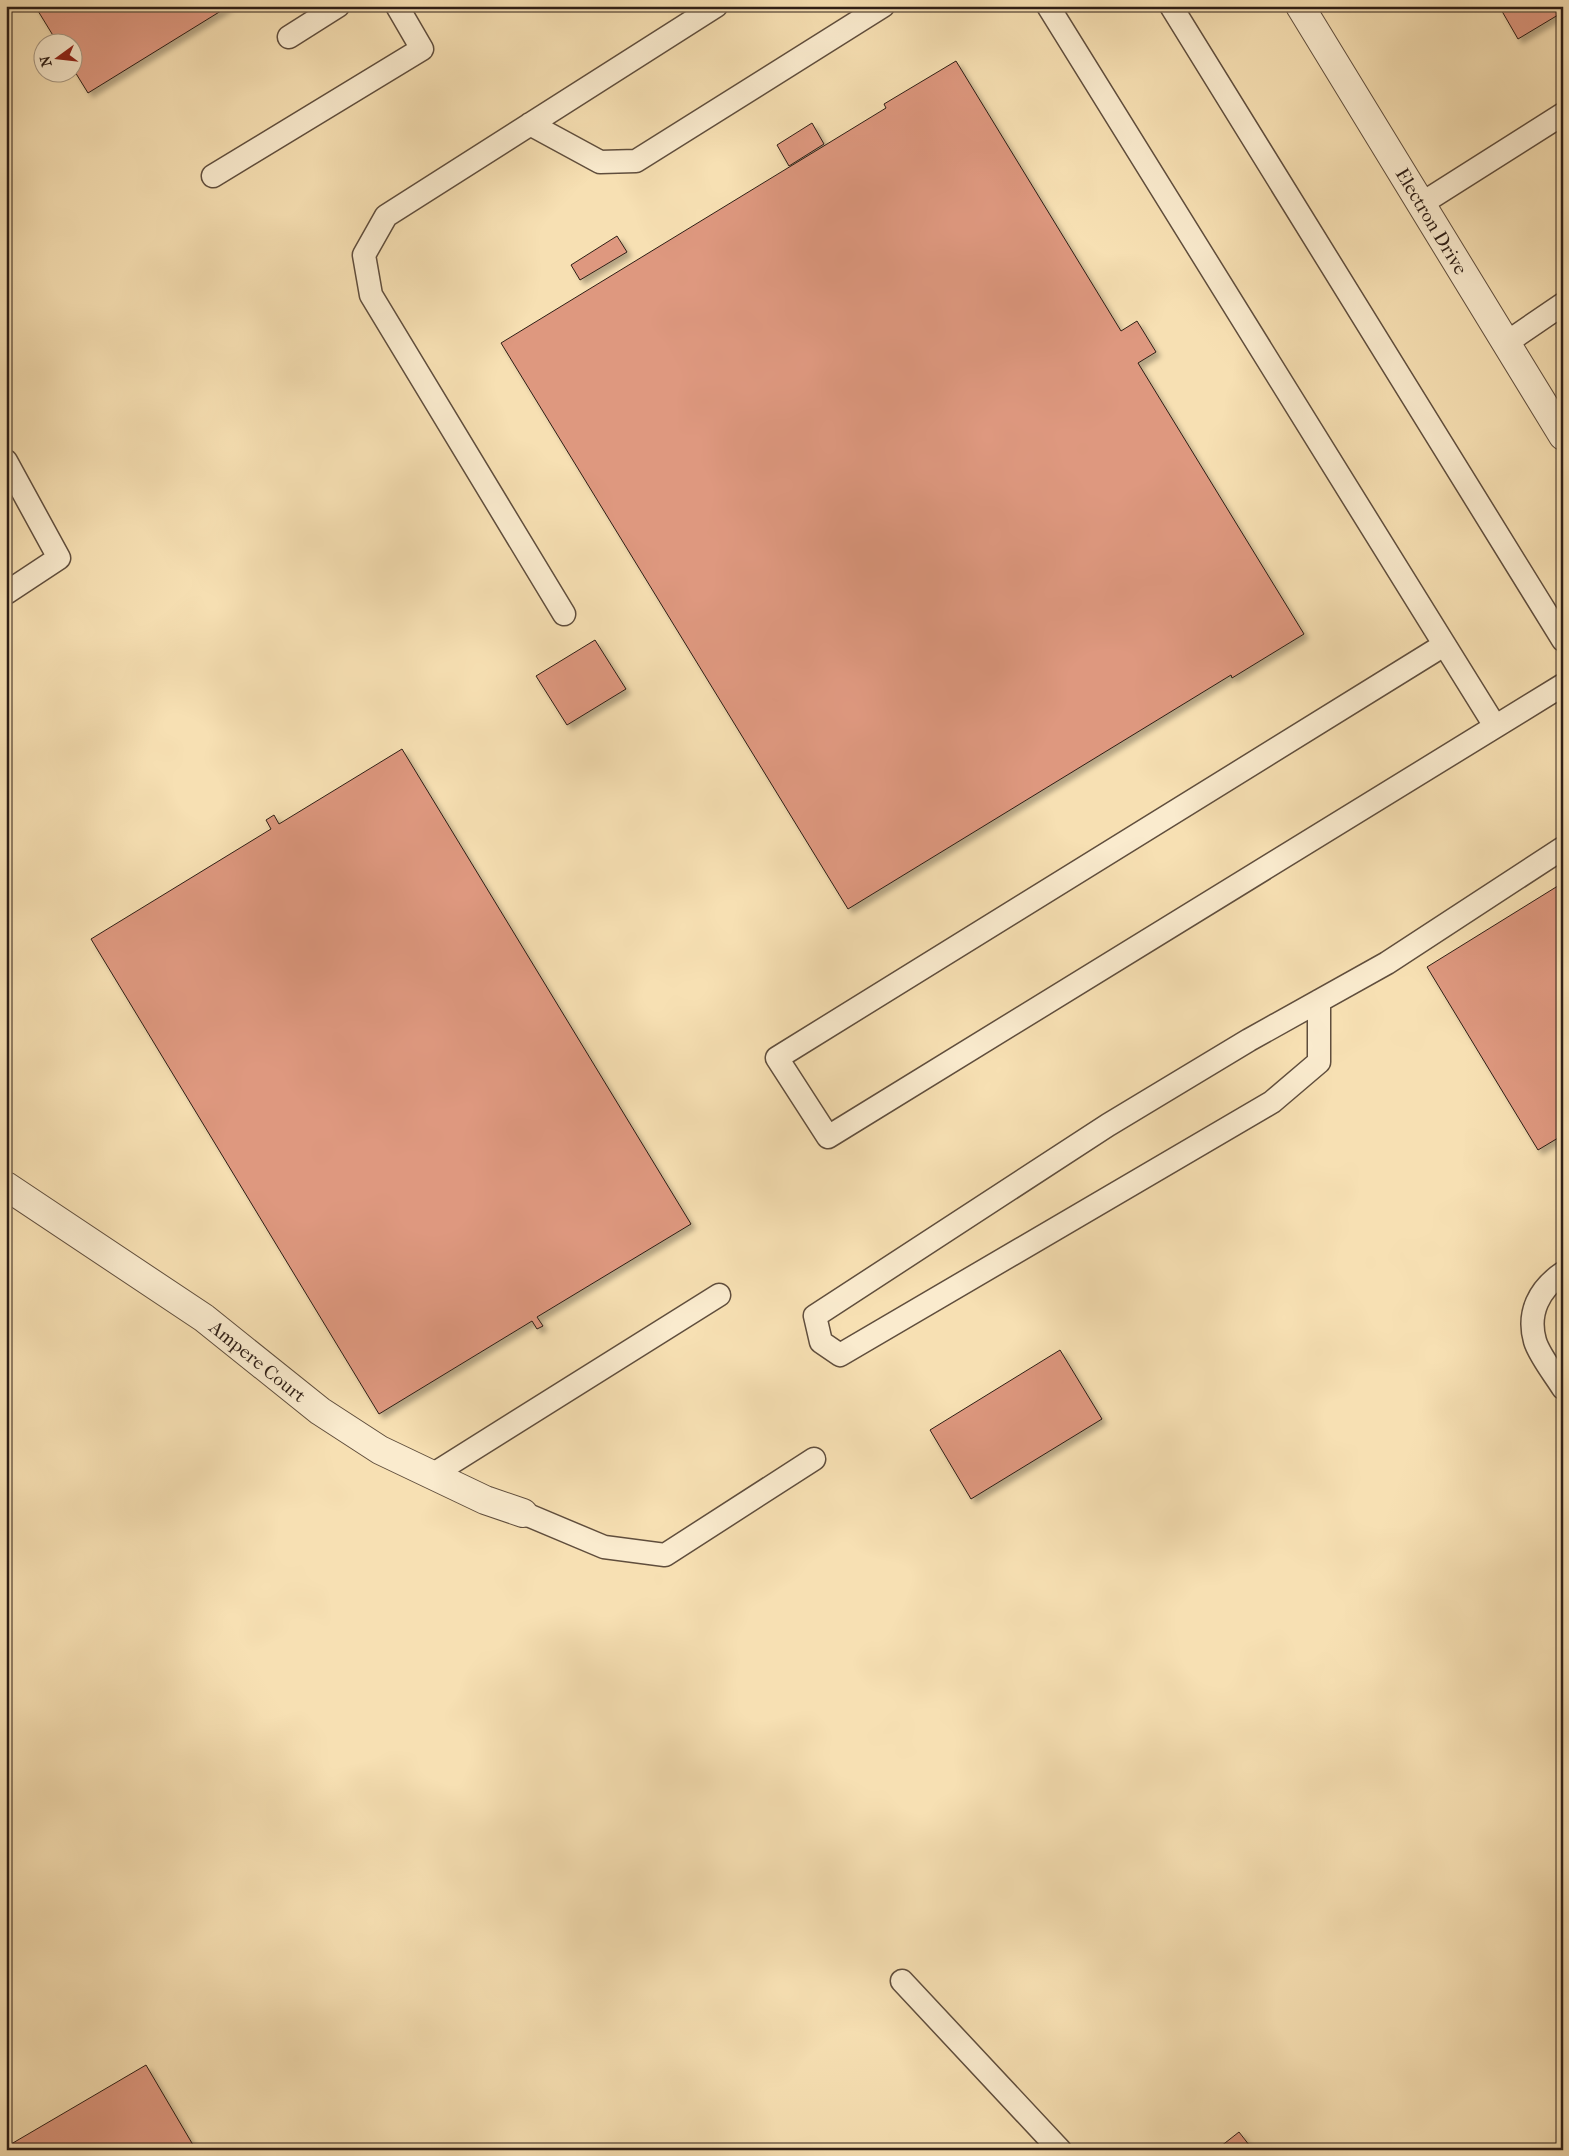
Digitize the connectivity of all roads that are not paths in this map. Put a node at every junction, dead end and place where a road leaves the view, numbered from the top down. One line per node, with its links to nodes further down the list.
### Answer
1 (338, 6): 8 (lane)
2 (396, 6): 11 (lane)
3 (716, 6): 10 (lane)
4 (883, 6): 10 (lane)
5 (1048, 6): 20 (lane)
6 (1171, 6): 19 (lane)
7 (1300, 6): 12 (street, Electron Drive)
8 (290, 37)
9 (1563, 114): 12 (lane)
10 (530, 124): 18 (lane)
11 (213, 176)
12 (1421, 204): 14 (street, Electron Drive)
13 (1563, 304): 14 (lane)
14 (1506, 343): 15 (street, Electron Drive)
15 (1563, 436)
16 (6, 461): 17 (lane)
17 (6, 593)
18 (564, 614)
19 (1563, 640)
20 (1444, 645): 22 (lane); 22 (lane)
21 (1563, 685): 22 (lane)
22 (1495, 726)
23 (1563, 848): 24 (lane)
24 (1320, 1001): 24 (lane)
25 (6, 1186): 30 (street, Ampere Court)
26 (1563, 1273): 28 (lane)
27 (719, 1295): 30 (lane)
28 (1563, 1388)
29 (814, 1459): 31 (lane)
30 (432, 1474): 31 (street, Ampere Court)
31 (523, 1513)
32 (902, 1981): 33 (lane)
33 (1060, 2150)

